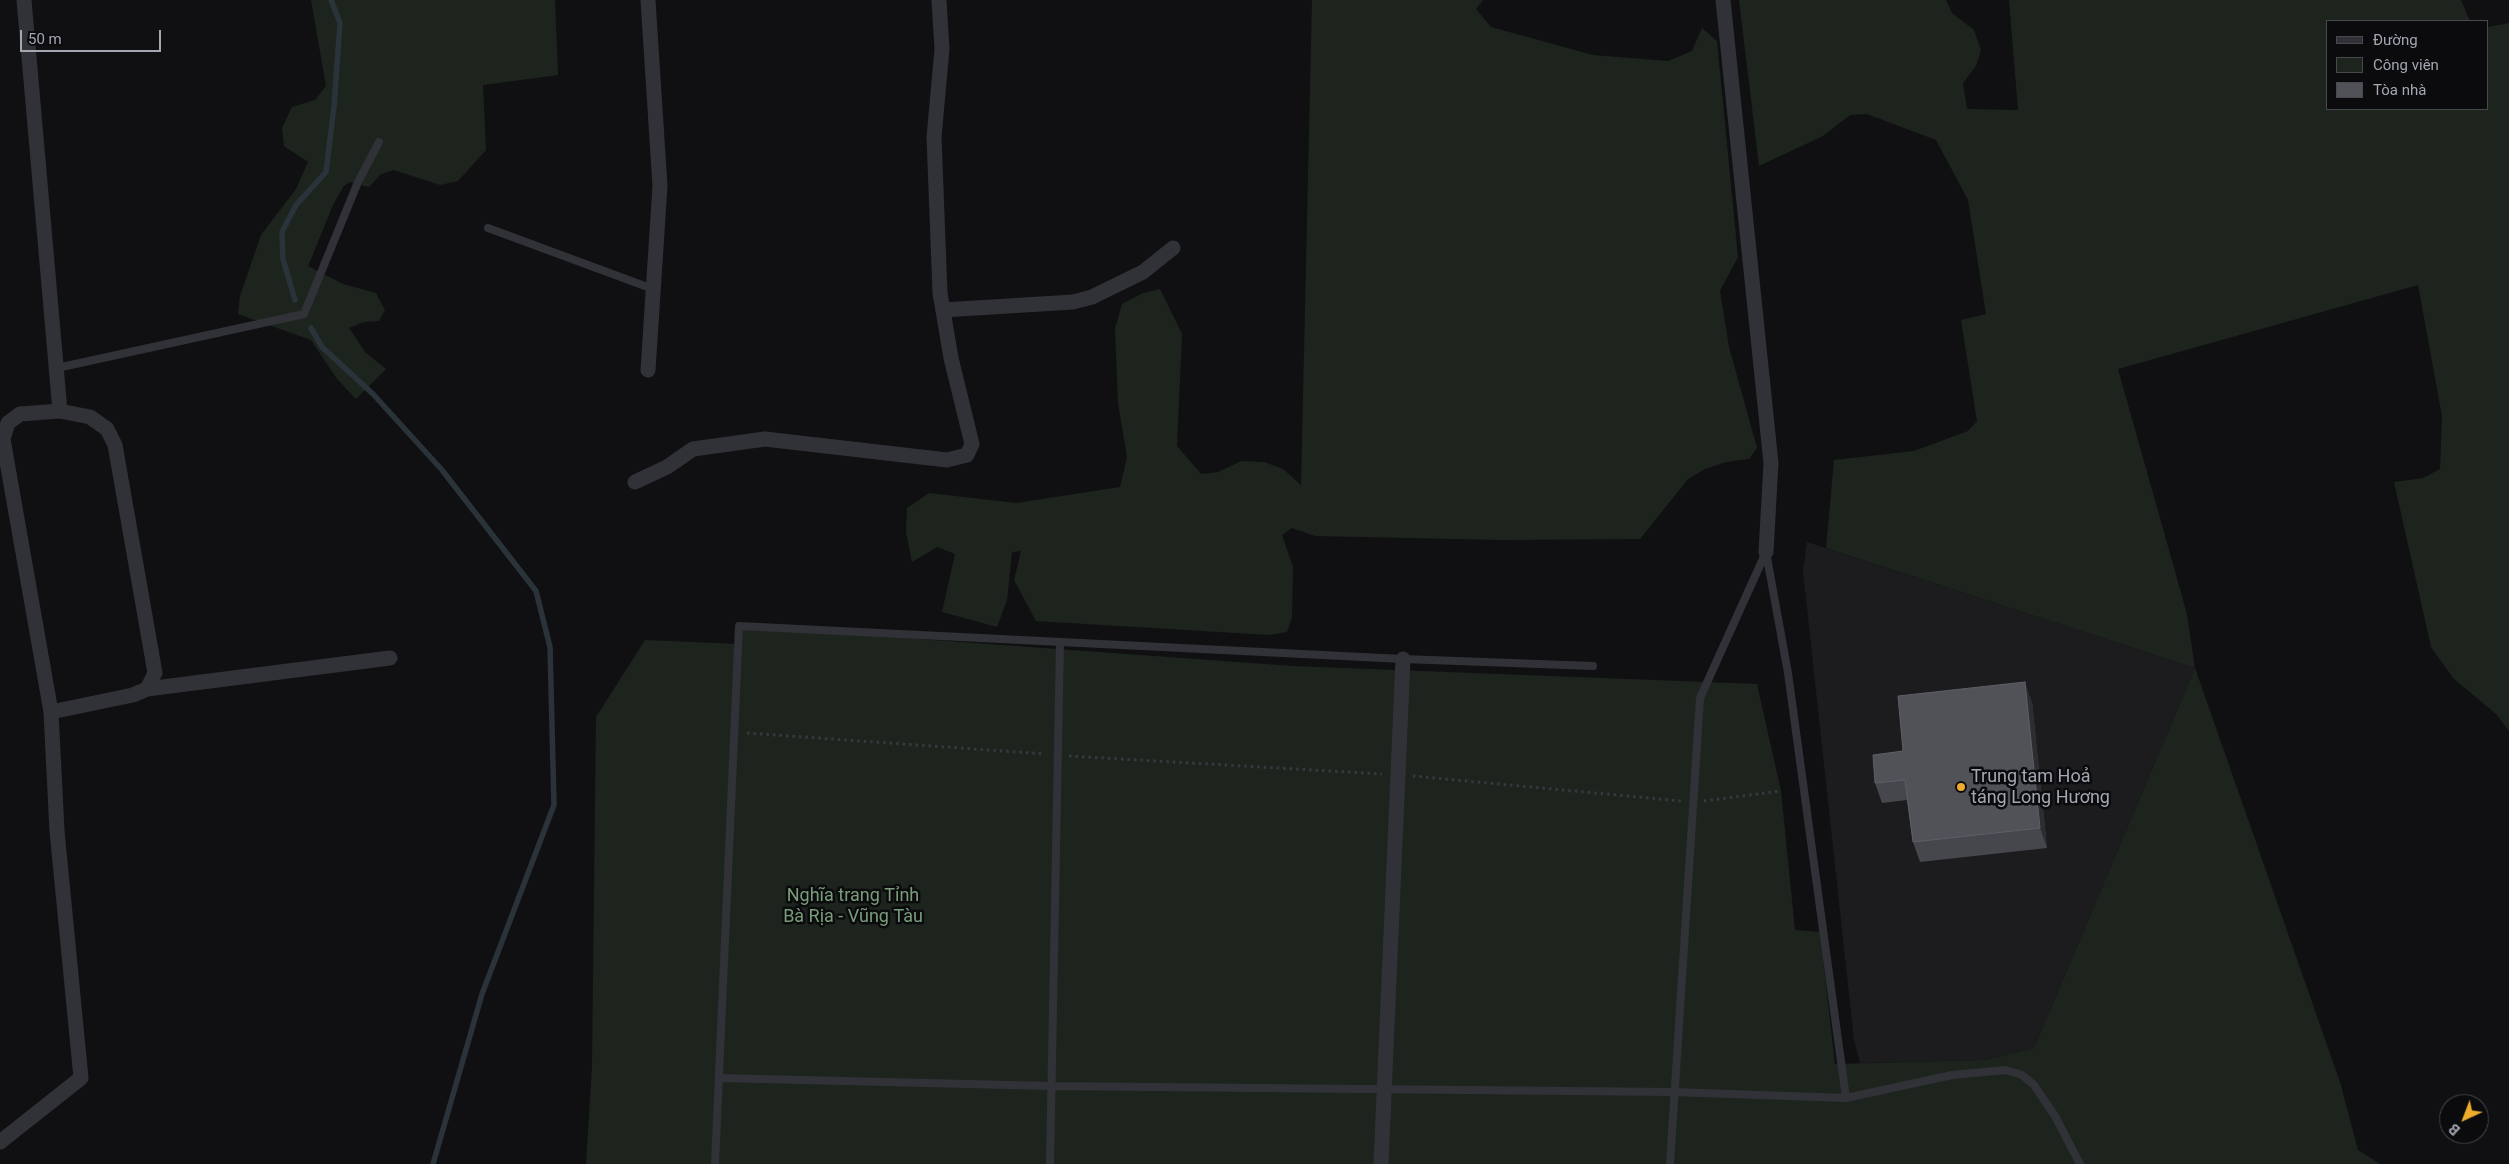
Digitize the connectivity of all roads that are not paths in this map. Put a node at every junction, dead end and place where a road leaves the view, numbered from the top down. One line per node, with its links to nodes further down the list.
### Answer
1 (24, 0): 10 (street)
2 (648, 0): 8 (street)
3 (939, 0): 9 (street)
4 (1723, 0): 14 (street)
5 (379, 142): 10 (lane)
6 (488, 228): 8 (lane)
7 (1173, 248): 9 (street)
8 (653, 289): 11 (street)
9 (943, 310): 13 (street)
10 (57, 368): 12 (street)
11 (648, 370)
12 (60, 411): 19 (street); 20 (street)
13 (635, 482)
14 (1766, 552): 24 (lane); 25 (lane)
15 (1060, 642): 17 (lane); 21 (lane); 22 (lane)
16 (390, 658): 19 (street)
17 (1403, 659): 18 (lane); 23 (street)
18 (1593, 666)
19 (147, 690): 20 (street)
20 (51, 712): 26 (street)
21 (719, 1078): 22 (lane); 27 (lane)
22 (1051, 1086): 23 (lane); 28 (lane)
23 (1384, 1090): 24 (lane); 29 (street)
24 (1673, 1092): 25 (lane); 30 (lane)
25 (1846, 1098): 31 (lane)
26 (0, 1142)
27 (715, 1164)
28 (1050, 1164)
29 (1381, 1164)
30 (1670, 1164)
31 (2080, 1164)

